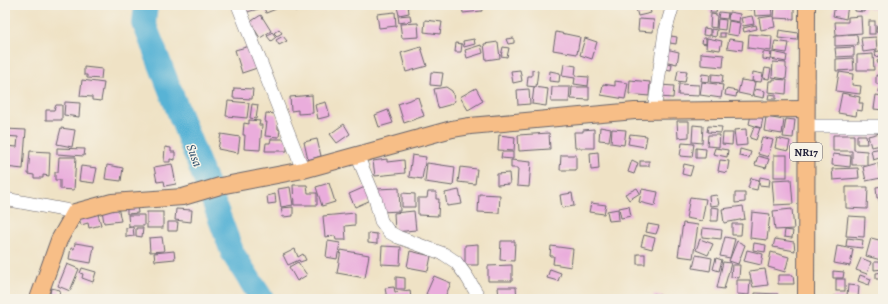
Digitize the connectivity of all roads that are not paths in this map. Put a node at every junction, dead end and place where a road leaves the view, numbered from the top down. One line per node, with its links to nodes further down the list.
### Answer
1 (238, 5): 9 (street)
2 (673, 5): 5 (street)
3 (807, 5): 4 (main road, NR17)
4 (806, 108): 5 (main road); 6 (main road, NR17)
5 (654, 111): 8 (main road)
6 (806, 126): 7 (street); 14 (main road, NR17)
7 (883, 126)
8 (357, 155): 9 (main road); 13 (street)
9 (303, 170): 11 (main road)
10 (5, 199): 11 (street)
11 (75, 212): 12 (main road)
12 (38, 299)
13 (480, 299)
14 (806, 299)

